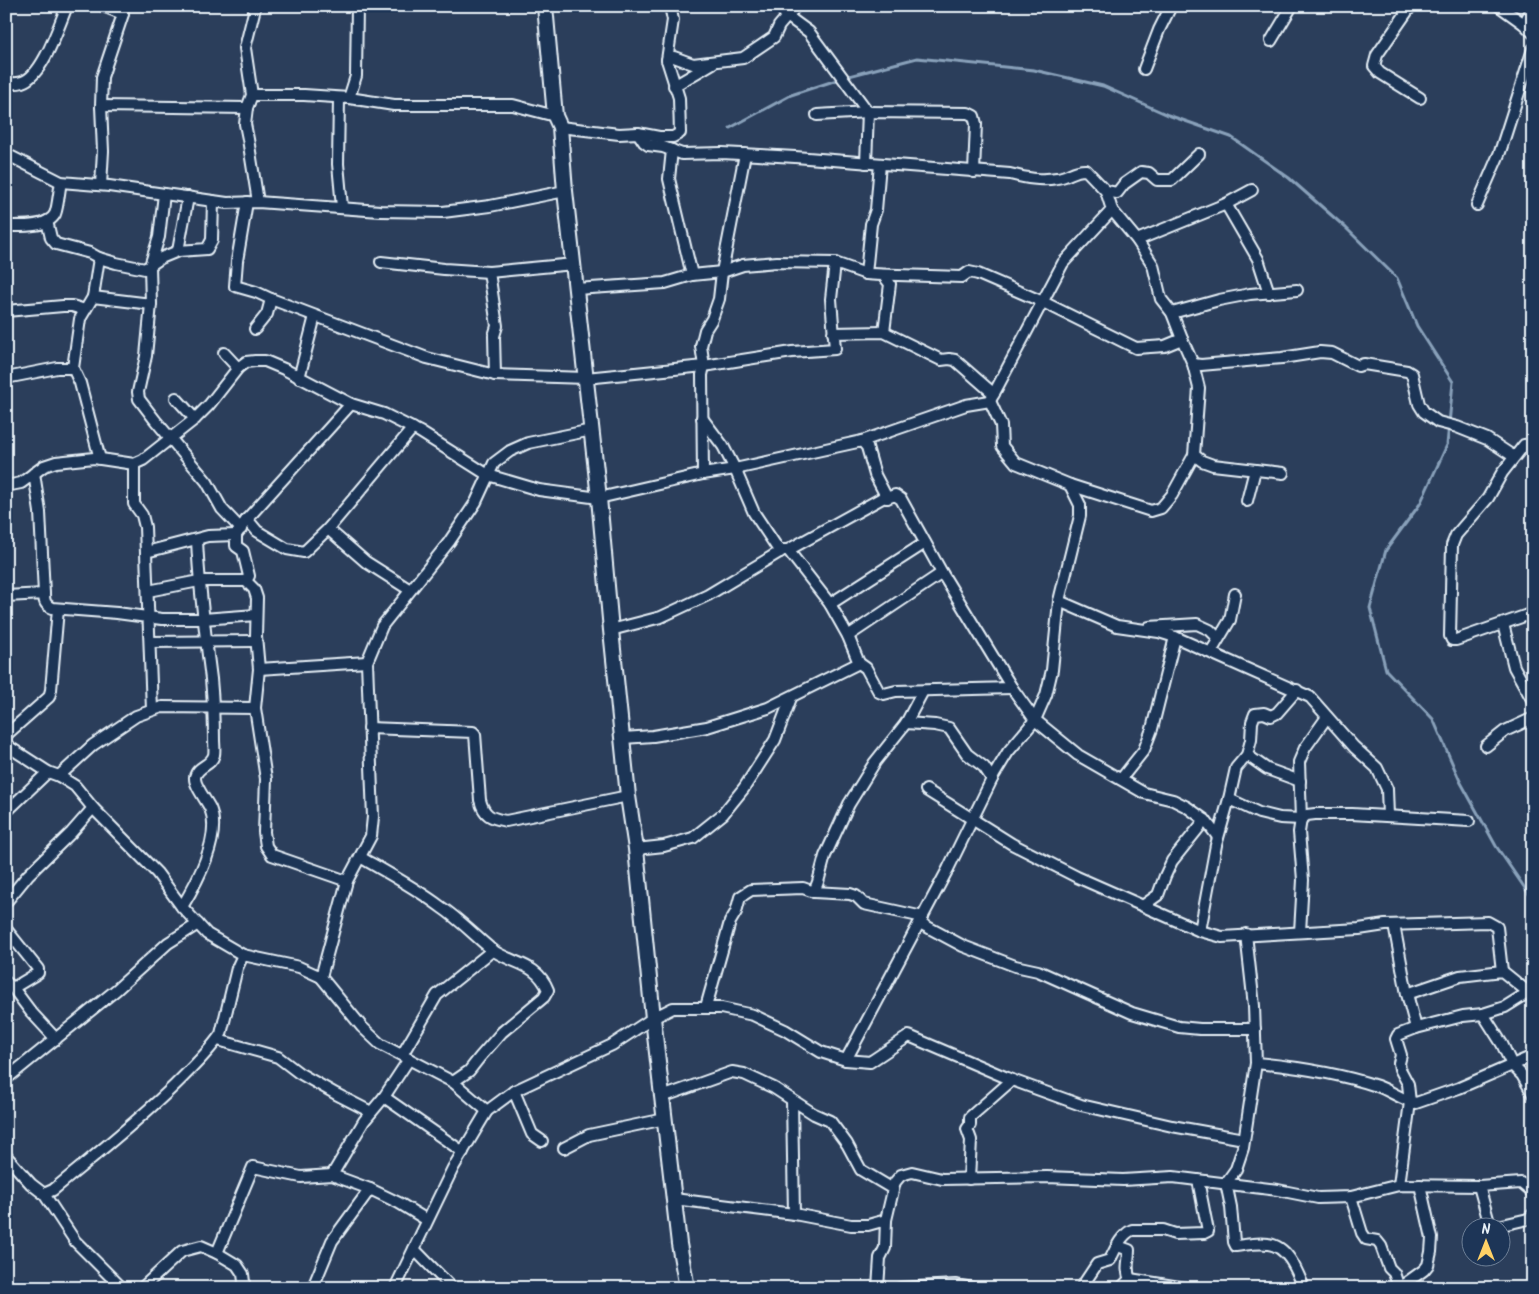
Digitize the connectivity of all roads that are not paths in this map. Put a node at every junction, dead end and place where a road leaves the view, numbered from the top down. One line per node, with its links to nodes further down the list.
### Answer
1 (67, 6): 23 (street)
2 (102, 6): 14 (street)
3 (254, 6): 25 (street)
4 (357, 6): 27 (street)
5 (545, 6): 32 (main road)
6 (670, 6): 20 (street)
7 (779, 6): 15 (street)
8 (796, 6): 15 (street)
9 (1172, 6): 22 (street)
10 (1292, 6): 18 (street)
11 (1410, 6): 26 (street)
12 (1499, 6): 16 (street)
13 (1533, 7): 16 (street)
14 (122, 10): 28 (street)
15 (787, 16): 21 (street); 30 (street)
16 (1524, 24): 17 (street)
17 (1533, 33)
18 (1271, 41)
19 (1533, 49): 51 (street)
20 (667, 60): 21 (street); 24 (street)
21 (716, 62): 24 (street)
22 (1144, 69)
23 (6, 83)
24 (674, 86): 33 (street)
25 (252, 95): 27 (street); 29 (street)
26 (1420, 98)
27 (344, 99): 32 (street); 52 (street)
28 (101, 106): 29 (street); 42 (street)
29 (247, 108): 49 (street)
30 (868, 112): 31 (street); 38 (street); 40 (street)
31 (817, 115)
32 (558, 121): 33 (street); 44 (main road)
33 (638, 133): 34 (street)
34 (672, 150): 36 (street); 66 (street)
35 (6, 154): 41 (street)
36 (745, 154): 38 (street); 64 (street)
37 (1199, 154): 45 (street)
38 (866, 163): 39 (street)
39 (880, 164): 40 (street); 65 (street)
40 (974, 172): 45 (street)
41 (61, 182): 42 (street); 54 (street)
42 (101, 185): 46 (street)
43 (1252, 190): 50 (street)
44 (565, 191): 52 (street); 61 (main road)
45 (1106, 192): 53 (street)
46 (164, 194): 47 (street); 62 (street)
47 (188, 197): 48 (street); 57 (street)
48 (213, 201): 49 (street); 57 (street)
49 (252, 202): 52 (street); 71 (street)
50 (1226, 204): 56 (street); 69 (street)
51 (1477, 205)
52 (342, 207)
53 (1112, 210): 56 (street); 72 (street)
54 (47, 221): 55 (street); 58 (street)
55 (6, 226)
56 (1137, 240): 76 (street)
57 (178, 251): 62 (street)
58 (99, 258): 62 (street); 70 (street)
59 (381, 262): 63 (street)
60 (835, 263): 64 (street); 65 (street); 80 (street)
61 (574, 264): 63 (street); 67 (main road)
62 (150, 266): 73 (street)
63 (489, 272): 87 (street)
64 (722, 272): 66 (street); 84 (street)
65 (866, 274): 72 (street); 79 (street)
66 (692, 275): 67 (street)
67 (576, 289): 90 (main road)
68 (1296, 290): 69 (street)
69 (1269, 293): 76 (street)
70 (93, 297): 73 (street); 74 (street)
71 (272, 299): 77 (street); 78 (street)
72 (1043, 302): 81 (street); 92 (street)
73 (151, 304): 98 (street)
74 (86, 310): 75 (street); 85 (street)
75 (6, 311)
76 (1172, 313): 81 (street)
77 (315, 316): 87 (street); 89 (street)
78 (254, 329)
79 (884, 332): 80 (street); 92 (street)
80 (833, 333): 84 (street)
81 (1182, 339): 83 (street)
82 (224, 353): 86 (street)
83 (1193, 364): 101 (street); 102 (street)
84 (704, 366): 90 (street); 94 (street)
85 (73, 368): 88 (street); 103 (street)
86 (238, 368): 89 (street); 95 (street)
87 (495, 375): 90 (street)
88 (6, 378)
89 (299, 378): 93 (street)
90 (586, 378): 97 (main road)
91 (176, 398): 95 (street)
92 (992, 398): 99 (street); 111 (street)
93 (351, 404): 96 (street); 116 (street)
94 (702, 418): 105 (street); 109 (street)
95 (195, 419): 98 (street)
96 (413, 428): 110 (street); 117 (street)
97 (592, 430): 110 (street); 113 (main road)
98 (171, 438): 104 (street); 118 (street)
99 (862, 441): 105 (street); 114 (street)
100 (1533, 444): 102 (street)
101 (1194, 455): 106 (street); 111 (street)
102 (1514, 456): 138 (street)
103 (100, 458): 104 (street); 107 (street)
104 (134, 464): 122 (street)
105 (735, 469): 109 (street); 121 (street)
106 (1255, 470): 108 (street); 115 (street)
107 (34, 472): 112 (street); 128 (street)
108 (1283, 473)
109 (703, 474): 113 (street)
110 (488, 475): 113 (street); 126 (street)
111 (1070, 485): 131 (street)
112 (6, 486)
113 (599, 498): 140 (main road)
114 (887, 498): 120 (street); 121 (street)
115 (1247, 502)
116 (247, 519): 117 (street); 118 (street)
117 (328, 529): 126 (street)
118 (239, 532): 119 (street); 125 (street)
119 (197, 540): 122 (street); 124 (street)
120 (925, 543): 123 (street); 132 (street)
121 (784, 551): 132 (street); 140 (street)
122 (146, 552): 127 (street)
123 (942, 573): 141 (street); 151 (street)
124 (199, 581): 125 (street); 127 (street); 137 (street)
125 (246, 581): 135 (street)
126 (410, 590): 148 (street)
127 (148, 591): 136 (street)
128 (44, 594): 130 (street); 133 (street)
129 (1235, 594): 143 (street)
130 (6, 596)
131 (1059, 602): 139 (street); 163 (street)
132 (830, 604): 141 (street)
133 (58, 609): 136 (street); 166 (street)
134 (1533, 612): 138 (street)
135 (256, 615): 137 (street); 144 (street)
136 (150, 619): 137 (street); 145 (street)
137 (203, 619): 146 (street)
138 (1503, 624): 155 (street)
139 (1136, 628): 142 (street); 143 (street)
140 (611, 630): 167 (main road)
141 (848, 636): 149 (street)
142 (1175, 637): 147 (street); 174 (street)
143 (1218, 638): 147 (street)
144 (256, 641): 146 (street); 150 (street)
145 (150, 642): 146 (street); 159 (street)
146 (206, 642): 156 (street)
147 (1211, 652): 152 (street)
148 (368, 662): 150 (street); 165 (street)
149 (859, 663): 153 (street); 154 (street)
150 (259, 669): 157 (street)
151 (1012, 688): 153 (street); 163 (street)
152 (1297, 690): 161 (street); 170 (street)
153 (923, 691): 164 (street)
154 (791, 698): 158 (street); 160 (street)
155 (1533, 701)
156 (214, 708): 157 (street); 159 (street); 193 (street)
157 (254, 708): 189 (street)
158 (768, 708): 160 (street); 167 (street)
159 (152, 710): 172 (street)
160 (784, 717): 187 (street)
161 (1328, 717): 175 (street); 181 (street)
162 (1533, 718): 169 (street)
163 (1035, 720): 173 (street); 174 (street)
164 (906, 723): 173 (street); 190 (street)
165 (369, 728): 177 (street); 188 (street)
166 (6, 735)
167 (623, 738): 177 (main road)
168 (6, 745): 171 (street)
169 (1486, 746)
170 (1247, 756): 175 (street); 178 (street)
171 (48, 772): 172 (street); 180 (street)
172 (59, 776): 179 (street)
173 (992, 779): 183 (street)
174 (1121, 779): 184 (street)
175 (1300, 781): 182 (street)
176 (926, 790): 183 (street)
177 (628, 796): 187 (main road)
178 (1229, 799): 182 (street); 186 (street)
179 (93, 808): 191 (street); 193 (street)
180 (6, 812)
181 (1388, 816): 182 (street); 185 (street)
182 (1301, 819): 199 (street)
183 (972, 820): 192 (street); 194 (street)
184 (1205, 820): 186 (street); 192 (street)
185 (1469, 821)
186 (1218, 837): 198 (street)
187 (636, 849): 210 (main road)
188 (360, 857): 189 (street); 201 (street)
189 (347, 881): 204 (street)
190 (814, 892): 194 (street); 208 (street)
191 (6, 902)
192 (1144, 905): 198 (street)
193 (182, 907): 195 (street)
194 (921, 920): 212 (street); 217 (street)
195 (198, 924): 202 (street); 213 (street)
196 (1394, 925): 199 (street); 203 (street); 206 (street)
197 (6, 930): 205 (street)
198 (1200, 931): 200 (street)
199 (1300, 932): 200 (street)
200 (1246, 934): 212 (street)
201 (493, 950): 216 (street); 222 (street)
202 (243, 955): 204 (street); 214 (street)
203 (1502, 970): 206 (street); 207 (street)
204 (321, 977): 216 (street)
205 (10, 985): 213 (street)
206 (1407, 994): 211 (street)
207 (1531, 994): 209 (street)
208 (706, 1007): 210 (street); 217 (street)
209 (1483, 1014): 211 (street); 219 (street)
210 (653, 1018): 223 (street); 226 (main road)
211 (1416, 1028): 228 (street)
212 (1254, 1029): 218 (street)
213 (56, 1039): 220 (street)
214 (218, 1040): 230 (street); 247 (street)
215 (1533, 1056): 219 (street)
216 (406, 1057): 222 (street); 225 (street)
217 (846, 1060): 221 (street)
218 (1256, 1063): 228 (street); 232 (street)
219 (1512, 1065): 224 (street); 228 (street)
220 (6, 1080)
221 (1012, 1080): 232 (street); 238 (street)
222 (453, 1082): 229 (street)
223 (514, 1091): 229 (street); 233 (street)
224 (1533, 1094)
225 (384, 1097): 230 (street); 235 (street)
226 (662, 1097): 227 (street); 231 (main road)
227 (792, 1101): 245 (street); 250 (street)
228 (1410, 1102): 242 (street)
229 (487, 1111): 235 (street)
230 (371, 1112): 237 (street)
231 (665, 1119): 234 (street); 249 (main road)
232 (1244, 1139): 240 (street)
233 (542, 1141)
234 (564, 1148)
235 (462, 1152): 253 (street)
236 (6, 1156): 247 (street)
237 (332, 1175): 244 (street); 258 (street)
238 (969, 1179): 239 (street); 245 (street)
239 (1198, 1180): 240 (street); 256 (street)
240 (1226, 1183): 248 (street); 273 (street)
241 (1420, 1185): 242 (street); 243 (street); 274 (street)
242 (1399, 1186): 248 (street)
243 (1479, 1186): 246 (street); 252 (street)
244 (370, 1189): 253 (street); 260 (street)
245 (893, 1189): 254 (street)
246 (1533, 1193)
247 (44, 1194): 261 (street)
248 (1351, 1197): 274 (street)
249 (674, 1199): 250 (street); 266 (main road)
250 (794, 1214): 254 (street)
251 (1533, 1214): 255 (street)
252 (1487, 1216)
253 (427, 1220): 257 (street)
254 (886, 1220): 267 (street)
255 (1512, 1223)
256 (1118, 1246): 259 (street); 270 (street)
257 (414, 1249): 264 (street); 265 (street)
258 (217, 1253): 262 (street); 263 (street)
259 (1130, 1279): 271 (street); 272 (street)
260 (313, 1287)
261 (122, 1288)
262 (142, 1288)
263 (242, 1288)
264 (395, 1288)
265 (452, 1288)
266 (687, 1288)
267 (878, 1288)
268 (902, 1288): 269 (street)
269 (973, 1288)
270 (1081, 1288)
271 (1121, 1288)
272 (1186, 1288)
273 (1304, 1288)
274 (1398, 1288)

